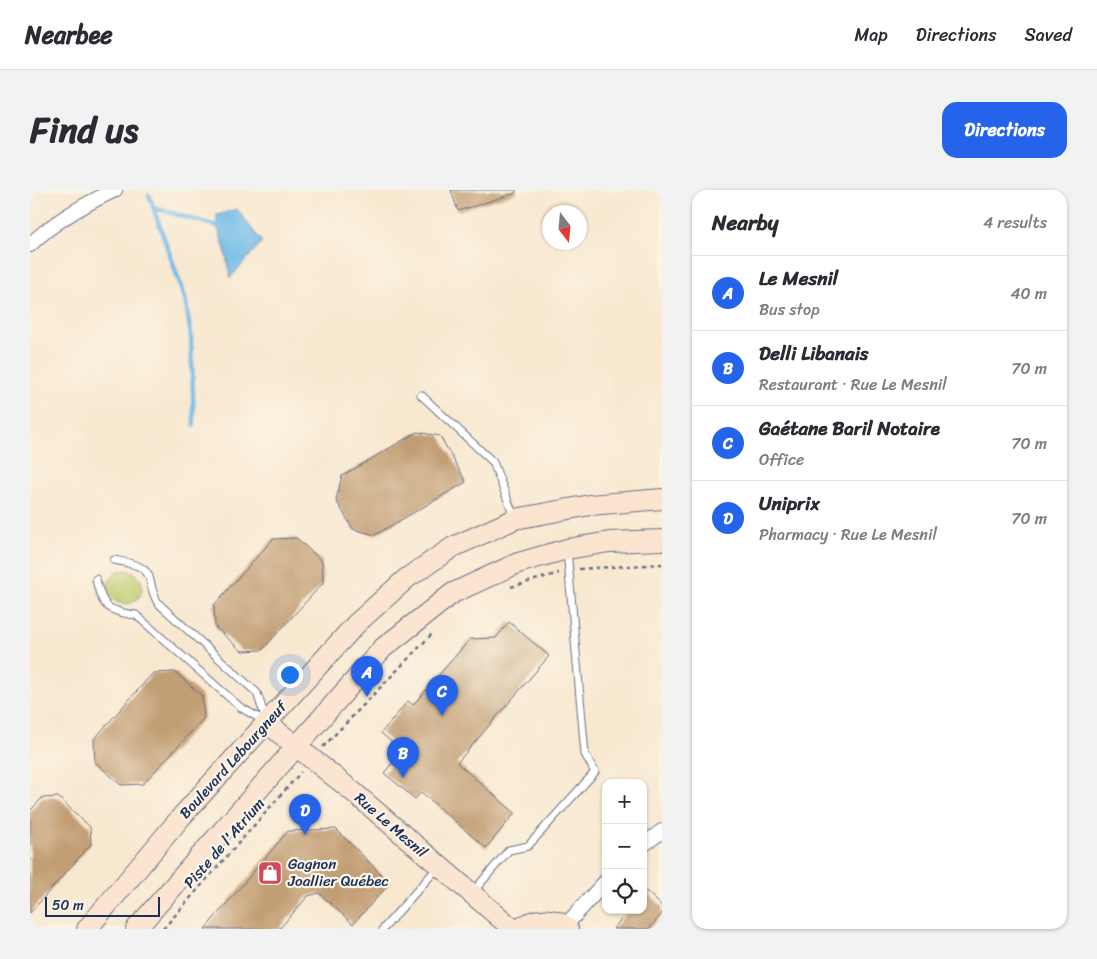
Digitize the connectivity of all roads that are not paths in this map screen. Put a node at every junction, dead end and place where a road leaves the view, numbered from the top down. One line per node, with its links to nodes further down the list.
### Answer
1 (115, 190): 2 (street)
2 (30, 245)
3 (421, 395): 5 (lane)
4 (662, 499): 5 (main road, Boulevard Lebourgneuf)
5 (515, 519): 10 (main road, Boulevard Lebourgneuf)
6 (662, 540): 7 (main road)
7 (567, 550): 11 (main road); 16 (lane)
8 (114, 560): 10 (lane)
9 (96, 579): 10 (lane)
10 (267, 723): 11 (main road, Rue Le Mesnil); 18 (main road, Boulevard Lebourgneuf)
11 (298, 747): 14 (main road, Rue Le Mesnil); 19 (main road)
12 (662, 831): 13 (street)
13 (647, 842)
14 (439, 866): 16 (main road, Rue Le Mesnil); 20 (lane)
15 (602, 886): 17 (street)
16 (472, 894): 21 (main road, Rue Le Mesnil)
17 (566, 928): 22 (main road)
18 (87, 929)
19 (136, 929)
20 (383, 929)
21 (513, 929)
22 (520, 929)

